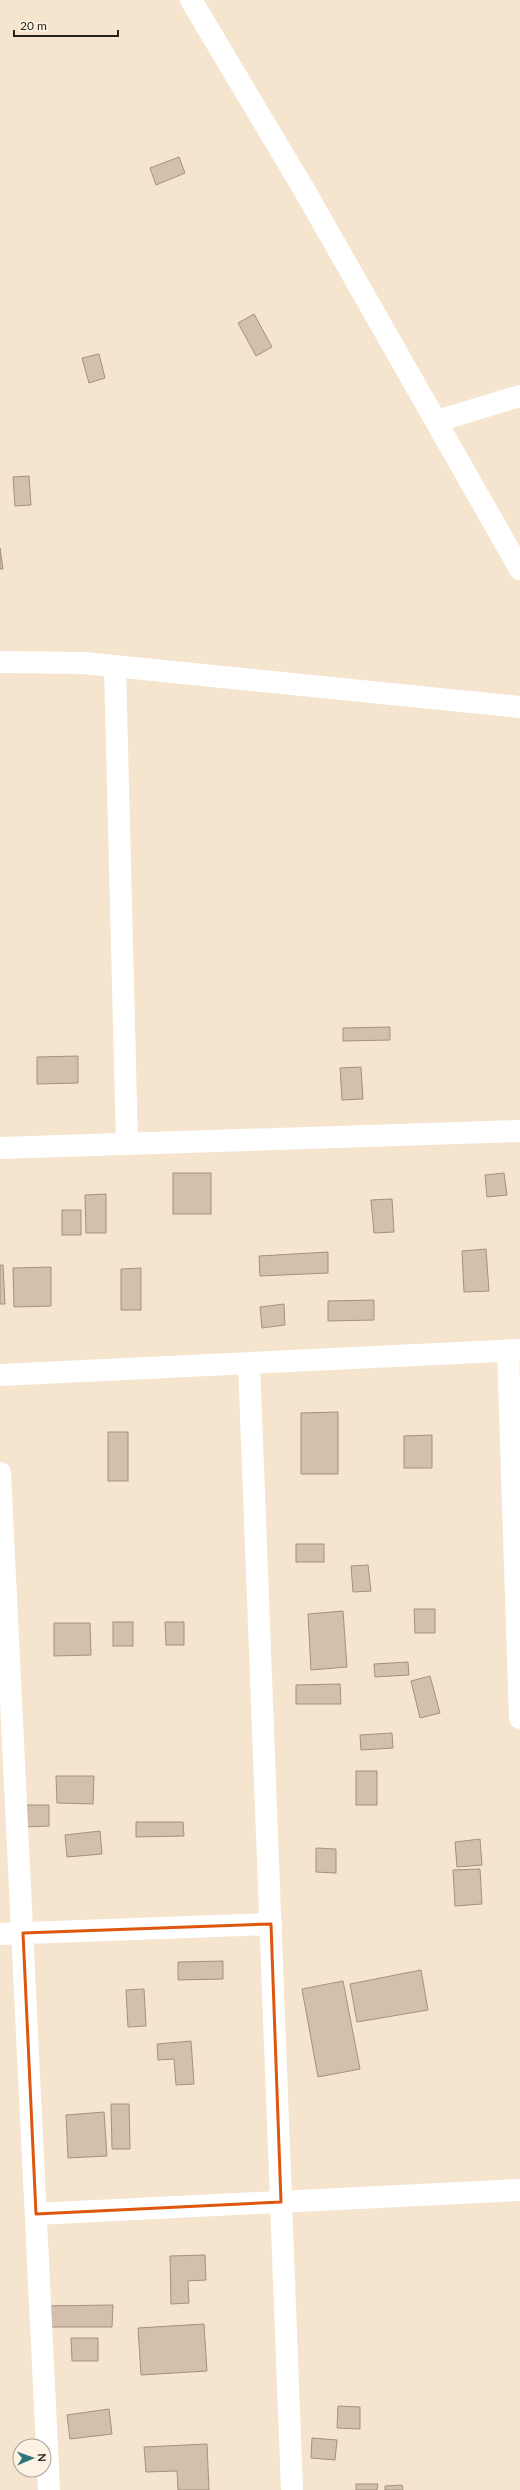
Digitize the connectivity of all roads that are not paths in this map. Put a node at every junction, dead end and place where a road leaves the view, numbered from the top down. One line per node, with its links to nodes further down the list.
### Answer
1 (191, 0): 3 (street)
2 (520, 396): 3 (street)
3 (437, 421): 4 (street)
4 (520, 569)
5 (0, 662): 6 (street)
6 (115, 666): 7 (street); 9 (street)
7 (520, 707)
8 (520, 1131): 9 (street)
9 (127, 1144): 10 (street)
10 (0, 1148)
11 (514, 1351): 12 (street); 15 (street)
12 (249, 1363): 13 (street); 16 (street)
13 (0, 1375)
14 (0, 1473): 17 (street)
15 (520, 1718)
16 (271, 1924): 17 (street); 20 (street)
17 (23, 1933): 18 (street); 21 (street)
18 (0, 1934)
19 (520, 2190): 20 (street)
20 (281, 2202): 21 (street); 23 (street)
21 (36, 2214): 22 (street)
22 (50, 2490)
23 (292, 2490)

